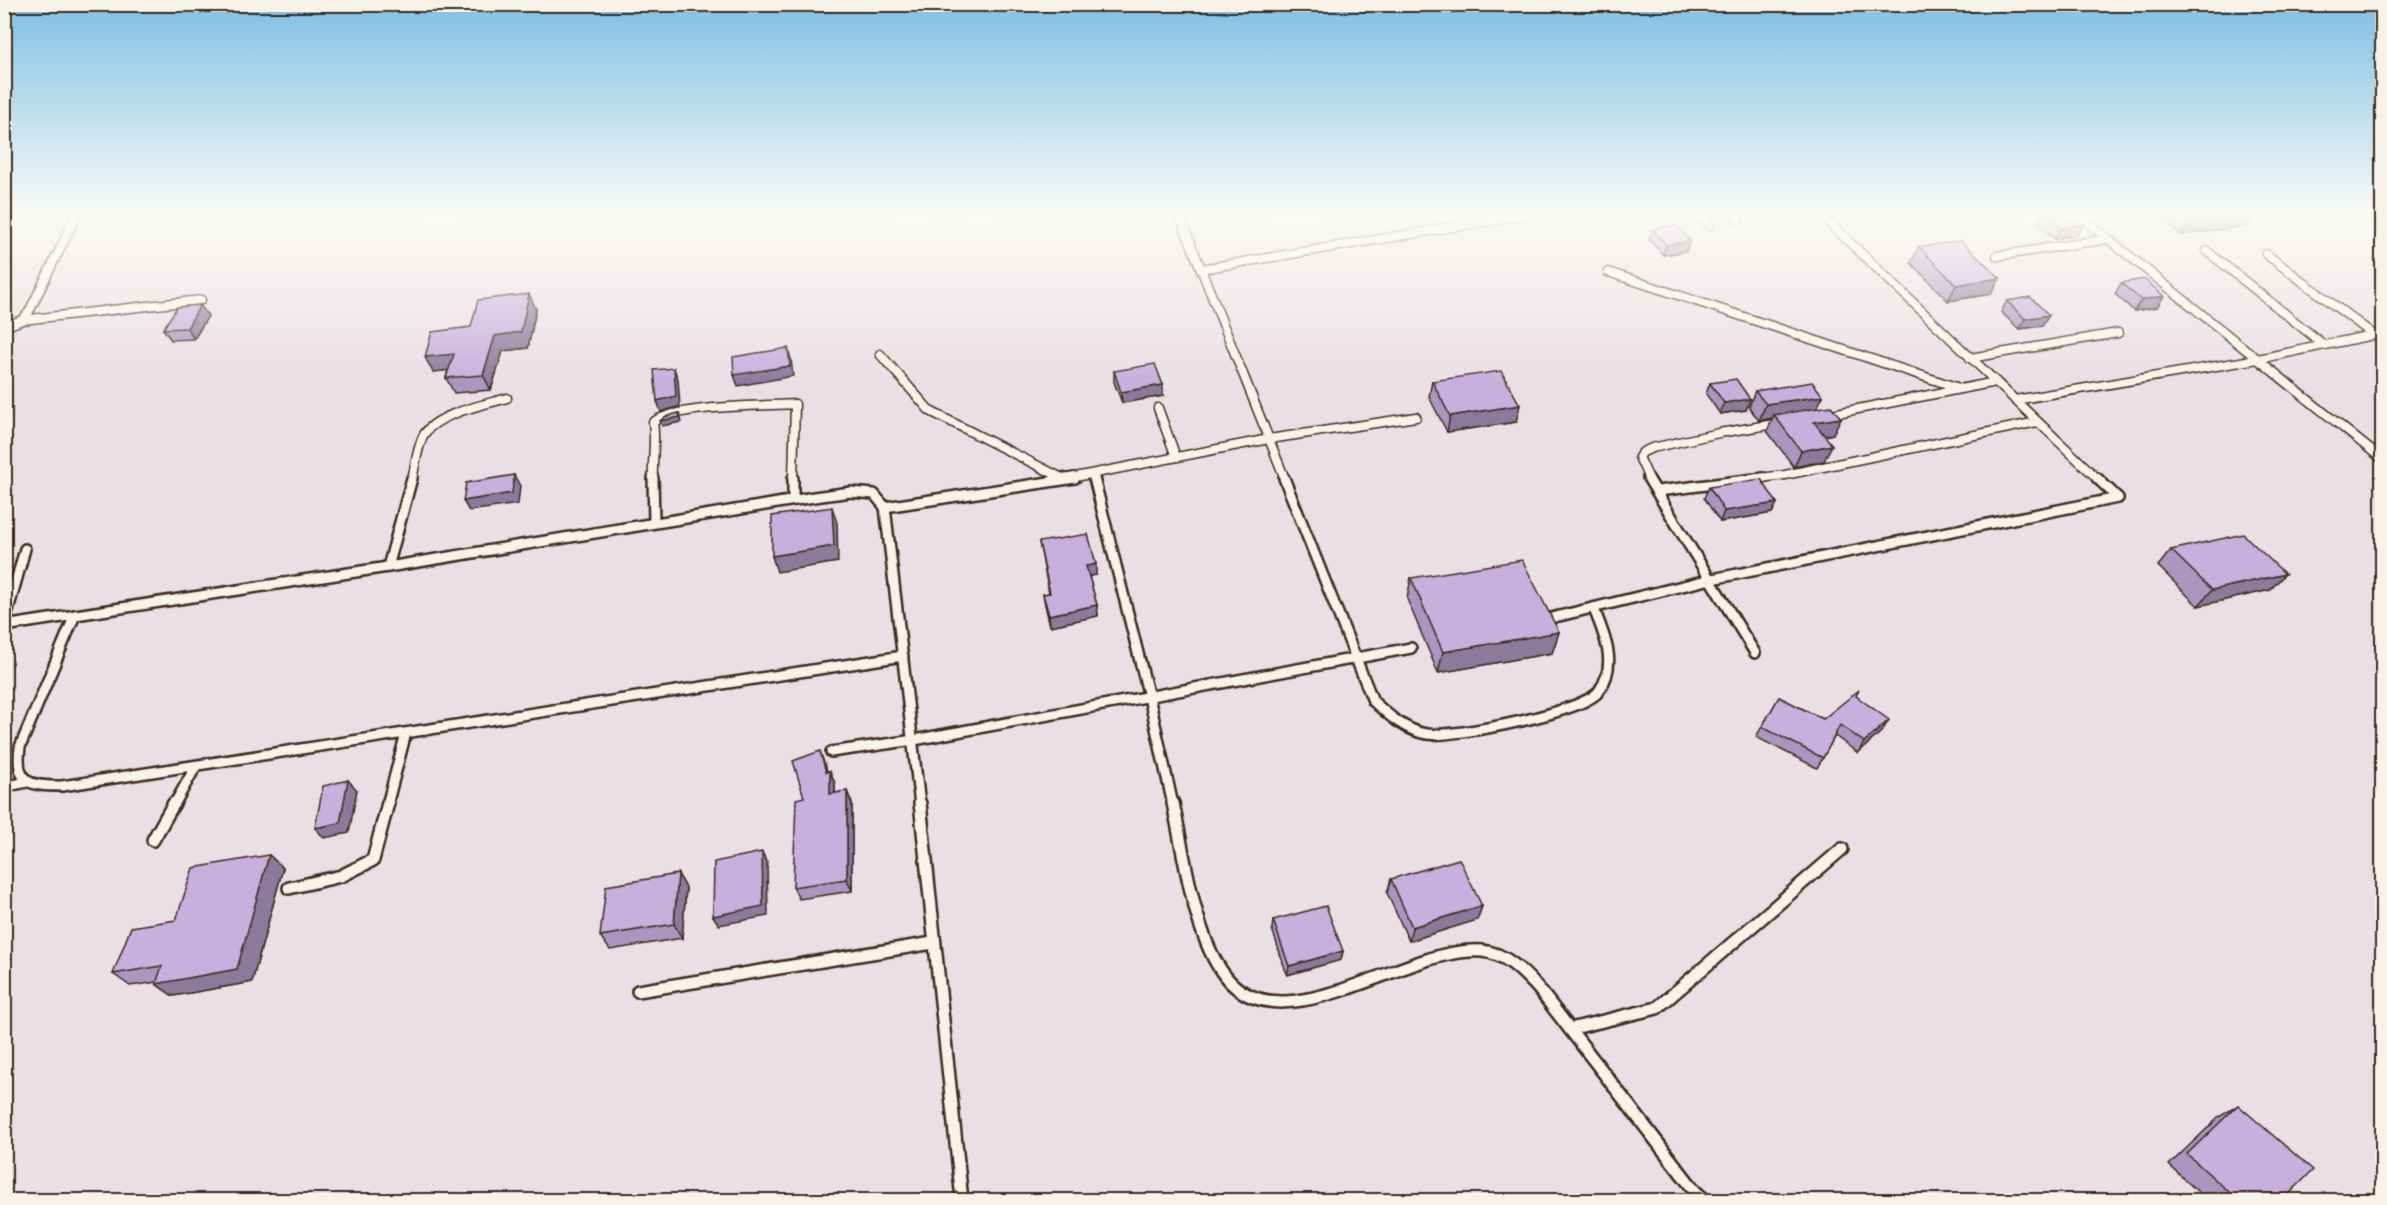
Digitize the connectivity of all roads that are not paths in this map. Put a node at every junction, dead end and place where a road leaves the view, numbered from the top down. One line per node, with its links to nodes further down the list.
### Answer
1 (51, 270): 9 (lane)
2 (1201, 270): 26 (lane)
3 (1879, 270): 15 (lane)
4 (2146, 270): 16 (lane)
5 (2231, 270): 13 (lane)
6 (2289, 270): 12 (lane)
7 (1608, 272): 18 (lane)
8 (201, 300): 9 (lane)
9 (22, 320): 10 (lane)
10 (4, 327)
11 (2118, 333): 15 (lane)
12 (2378, 334): 13 (lane)
13 (2324, 345): 16 (lane)
14 (880, 354): 30 (lane)
15 (1970, 358): 17 (lane)
16 (2258, 359): 20 (lane); 28 (lane)
17 (1996, 382): 18 (lane); 20 (lane)
18 (1962, 389): 23 (lane)
19 (507, 398): 36 (lane)
20 (2015, 400): 25 (lane)
21 (1158, 408): 27 (lane)
22 (1416, 417): 26 (lane)
23 (1816, 417)
24 (1792, 421): 31 (lane)
25 (2037, 422): 31 (lane); 37 (lane)
26 (1269, 440): 27 (lane); 45 (lane)
27 (1176, 457): 29 (lane)
28 (2382, 459)
29 (1093, 475): 30 (lane); 46 (lane)
30 (1064, 479): 33 (lane)
31 (1658, 491): 37 (lane)
32 (793, 500): 33 (lane); 34 (lane); 34 (lane)
33 (885, 507): 44 (lane)
34 (654, 522): 36 (lane)
35 (25, 549): 41 (lane)
36 (388, 567): 39 (lane)
37 (1707, 580): 38 (lane); 43 (lane)
38 (1594, 609): 40 (lane); 45 (lane)
39 (75, 615): 41 (lane); 51 (lane)
40 (1543, 620)
41 (4, 625)
42 (1411, 648): 45 (lane)
43 (1755, 653)
44 (903, 656): 47 (lane); 48 (lane)
45 (1356, 660): 46 (lane)
46 (1149, 697): 48 (lane); 58 (lane)
47 (406, 733): 50 (lane); 55 (lane)
48 (914, 740): 49 (lane); 56 (lane)
49 (831, 752)
50 (196, 766): 51 (lane); 53 (lane)
51 (27, 782): 52 (lane)
52 (4, 787)
53 (153, 840)
54 (1842, 849): 58 (lane)
55 (289, 888)
56 (933, 943): 57 (lane); 59 (lane)
57 (638, 991)
58 (1570, 1029): 60 (lane)
59 (962, 1200)
60 (1705, 1200)

